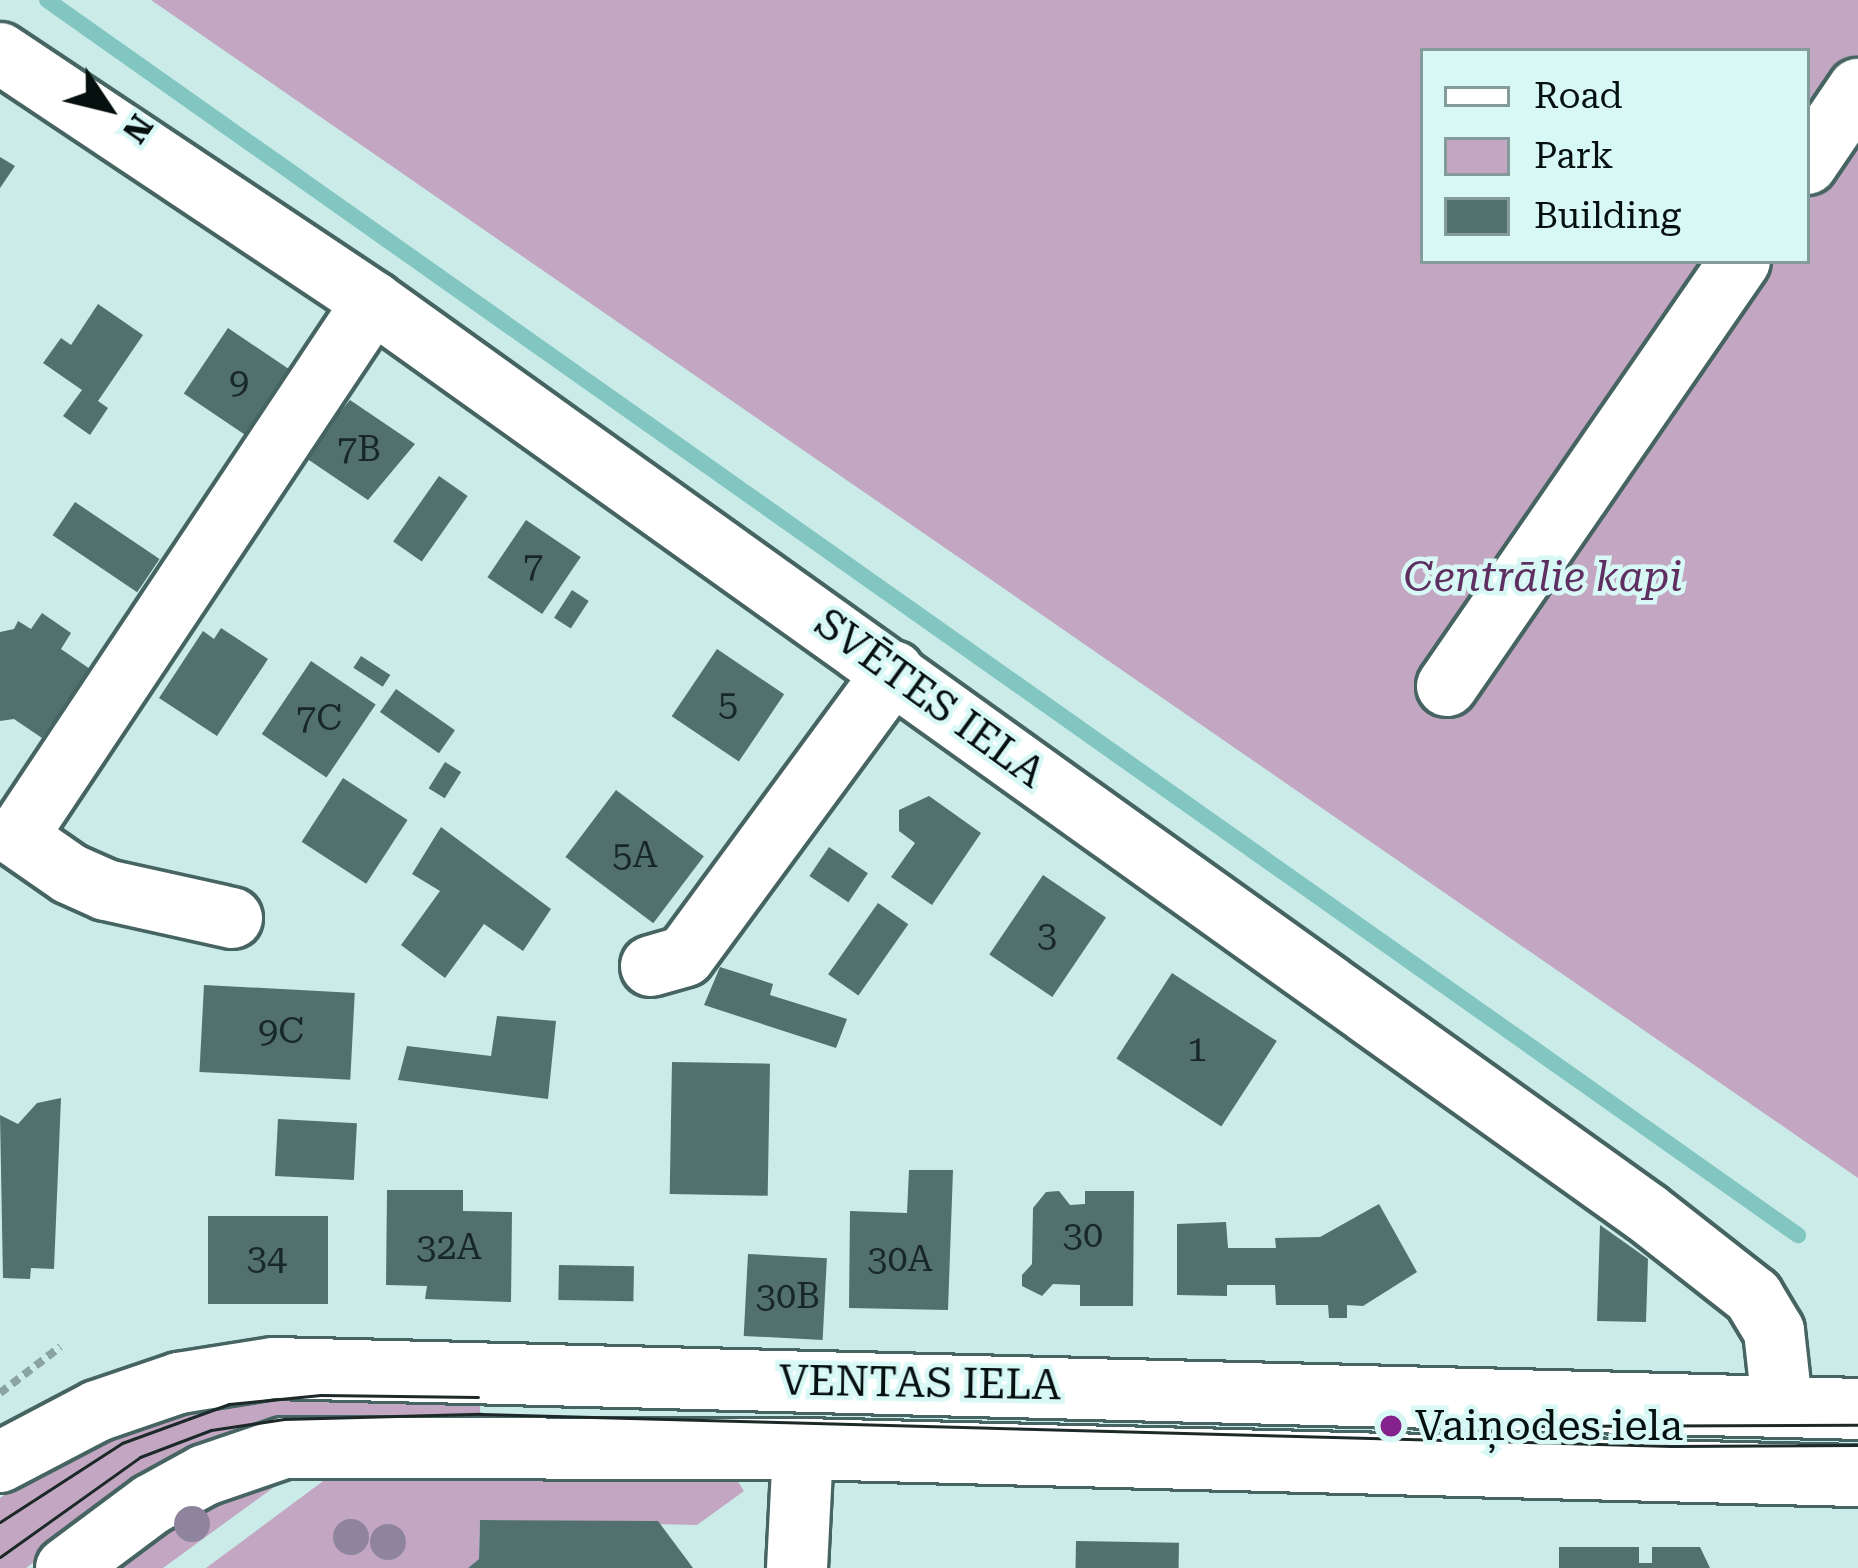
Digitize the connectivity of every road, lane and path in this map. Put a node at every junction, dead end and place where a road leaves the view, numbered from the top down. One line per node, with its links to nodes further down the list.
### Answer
1 (0, 52): 5 (street, SVĒTES IELA)
2 (1858, 89): 3 (street)
3 (1810, 160)
4 (1738, 264): 7 (street)
5 (373, 302): 6 (street, SVĒTES IELA); 8 (street)
6 (894, 671): 9 (street); 12 (street, SVĒTES IELA)
7 (1448, 686)
8 (232, 918)
9 (651, 966)
10 (61, 1347): 11 (path)
11 (0, 1393)
12 (1782, 1404): 13 (street, VENTAS IELA); 15 (street, VENTAS IELA)
13 (1858, 1409)
14 (803, 1450): 16 (street, VENTAS IELA); 17 (street, VENTAS IELA); 18 (street)
15 (0, 1462)
16 (1858, 1476)
17 (66, 1568)
18 (797, 1568)

